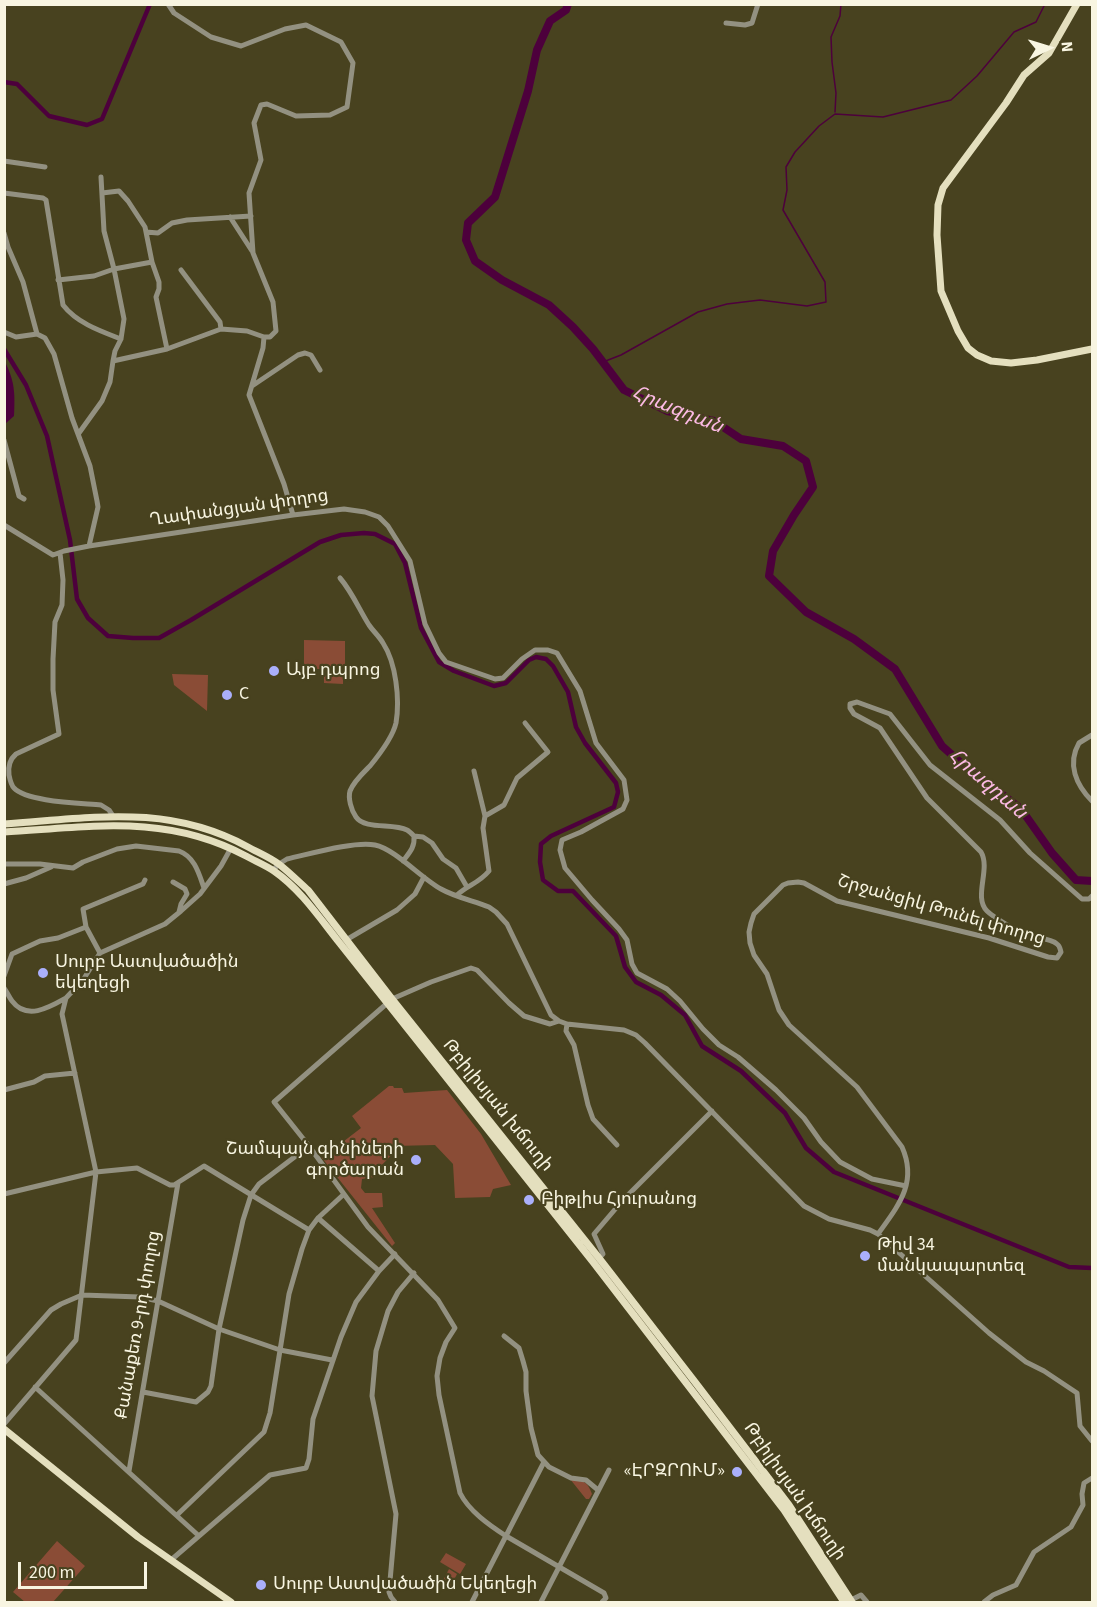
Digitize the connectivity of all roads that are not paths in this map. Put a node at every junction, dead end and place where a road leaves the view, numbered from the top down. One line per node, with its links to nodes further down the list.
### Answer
1 (168, 4): 10 (street)
2 (758, 4): 4 (street)
3 (1077, 4): 25 (main road)
4 (726, 23)
5 (4, 161): 6 (street)
6 (45, 167)
7 (101, 177): 9 (street)
8 (4, 193): 19 (street)
9 (102, 193): 13 (street); 17 (street)
10 (251, 216): 11 (street); 15 (street)
11 (230, 217): 13 (street); 15 (street)
12 (4, 232): 14 (street)
13 (146, 232): 16 (street)
14 (7, 247): 22 (street)
15 (253, 253): 23 (street)
16 (152, 262): 17 (street); 26 (street)
17 (114, 269): 19 (street); 24 (street)
18 (181, 270): 20 (street)
19 (58, 280): 24 (street)
20 (221, 329): 23 (street); 26 (street)
21 (4, 332): 22 (street)
22 (37, 334): 30 (street)
23 (264, 337): 29 (street)
24 (121, 339): 27 (street)
25 (1092, 348)
26 (166, 349): 27 (street)
27 (113, 361): 30 (street)
28 (320, 369): 29 (street)
29 (252, 386): 33 (street)
30 (79, 433): 35 (street)
31 (4, 440): 32 (street)
32 (24, 499)
33 (293, 515): 35 (street, Ղափանցյան փողոց); 78 (street, Ղափանցյան փողոց)
34 (4, 525): 36 (street)
35 (89, 546): 36 (street, Ղափանցյան փողոց)
36 (62, 552): 42 (street)
37 (340, 578): 46 (street)
38 (525, 723): 43 (street)
39 (1092, 735): 41 (street)
40 (474, 771): 43 (street)
41 (1092, 801)
42 (113, 816): 44 (main road, Թբիլիսյան խճուղի); 50 (main road, Թբիլիսյան խճուղի)
43 (485, 816): 57 (street)
44 (4, 824)
45 (4, 832): 47 (main road, Թբիլիսյան խճուղի)
46 (414, 836): 48 (street); 57 (street)
47 (231, 848): 52 (main road, Թբիլիսյան խճուղի); 58 (street)
48 (403, 861): 50 (street); 53 (street)
49 (4, 864): 51 (street)
50 (279, 864): 52 (street); 63 (main road, Թբիլիսյան խճուղի)
51 (53, 867): 56 (street); 58 (street)
52 (273, 870): 68 (main road, Թբիլիսյան խճուղի)
53 (424, 877): 59 (street); 63 (street)
54 (144, 880): 62 (street)
55 (173, 882): 61 (street)
56 (4, 884)
57 (467, 887): 59 (street)
58 (204, 888): 61 (street)
59 (457, 895): 69 (street)
60 (1092, 896): 78 (street, Շրջանցիկ Թունել փողոց)
61 (178, 914): 64 (street)
62 (86, 927): 64 (street); 65 (street)
63 (346, 940): 68 (main road, Թբիլիսյան խճուղի)
64 (100, 953): 67 (street)
65 (4, 976)
66 (4, 988): 67 (street)
67 (66, 998): 71 (street)
68 (389, 1002): 69 (street); 75 (street); 86 (main road, Թբիլիսյան խճուղի); 116 (main road, Թբիլիսյան խճուղի)
69 (559, 1021): 70 (street)
70 (567, 1024): 73 (street); 74 (street)
71 (75, 1073): 72 (street); 76 (street)
72 (4, 1090)
73 (712, 1111): 84 (street); 86 (street)
74 (617, 1145)
75 (309, 1146): 80 (street); 81 (street)
76 (96, 1172): 77 (street); 79 (street); 89 (street)
77 (178, 1183): 81 (street); 90 (street, Քանաքեռ 9-րդ փողոց)
78 (906, 1190): 84 (street, Շրջանցիկ Թունել փողոց)
79 (4, 1194)
80 (344, 1194): 82 (street); 85 (street)
81 (251, 1195): 83 (street); 91 (street)
82 (318, 1218): 83 (street); 87 (street)
83 (309, 1230): 93 (street)
84 (878, 1234): 100 (street)
85 (395, 1254): 87 (street); 88 (street)
86 (599, 1258): 116 (main road, Թբիլիսյան խճուղի)
87 (379, 1271): 94 (street)
88 (414, 1273): 108 (street); 112 (street)
89 (82, 1295): 90 (street); 95 (street); 96 (street)
90 (158, 1301): 91 (street); 97 (street, Քանաքեռ 9-րդ փողոց)
91 (219, 1329): 93 (street); 97 (street)
92 (504, 1336): 101 (street)
93 (280, 1350): 94 (street); 106 (street)
94 (332, 1360): 107 (street)
95 (4, 1363)
96 (35, 1387): 98 (street); 103 (street)
97 (143, 1392): 103 (street, Քանաքեռ 9-րդ փողոց)
98 (4, 1424)
99 (4, 1429): 109 (main road)
100 (1092, 1441)
101 (544, 1462): 105 (street); 108 (street)
102 (609, 1470): 105 (street)
103 (129, 1471): 106 (street)
104 (1092, 1478): 118 (street)
105 (598, 1490): 110 (street)
106 (177, 1515): 107 (street)
107 (199, 1536): 109 (street)
108 (506, 1536): 110 (street); 113 (street)
109 (171, 1560): 111 (main road)
110 (559, 1566): 114 (street); 115 (street)
111 (231, 1602)
112 (395, 1602)
113 (472, 1602)
114 (540, 1602)
115 (603, 1602)
116 (849, 1602): 117 (street)
117 (867, 1602)
118 (984, 1602)

